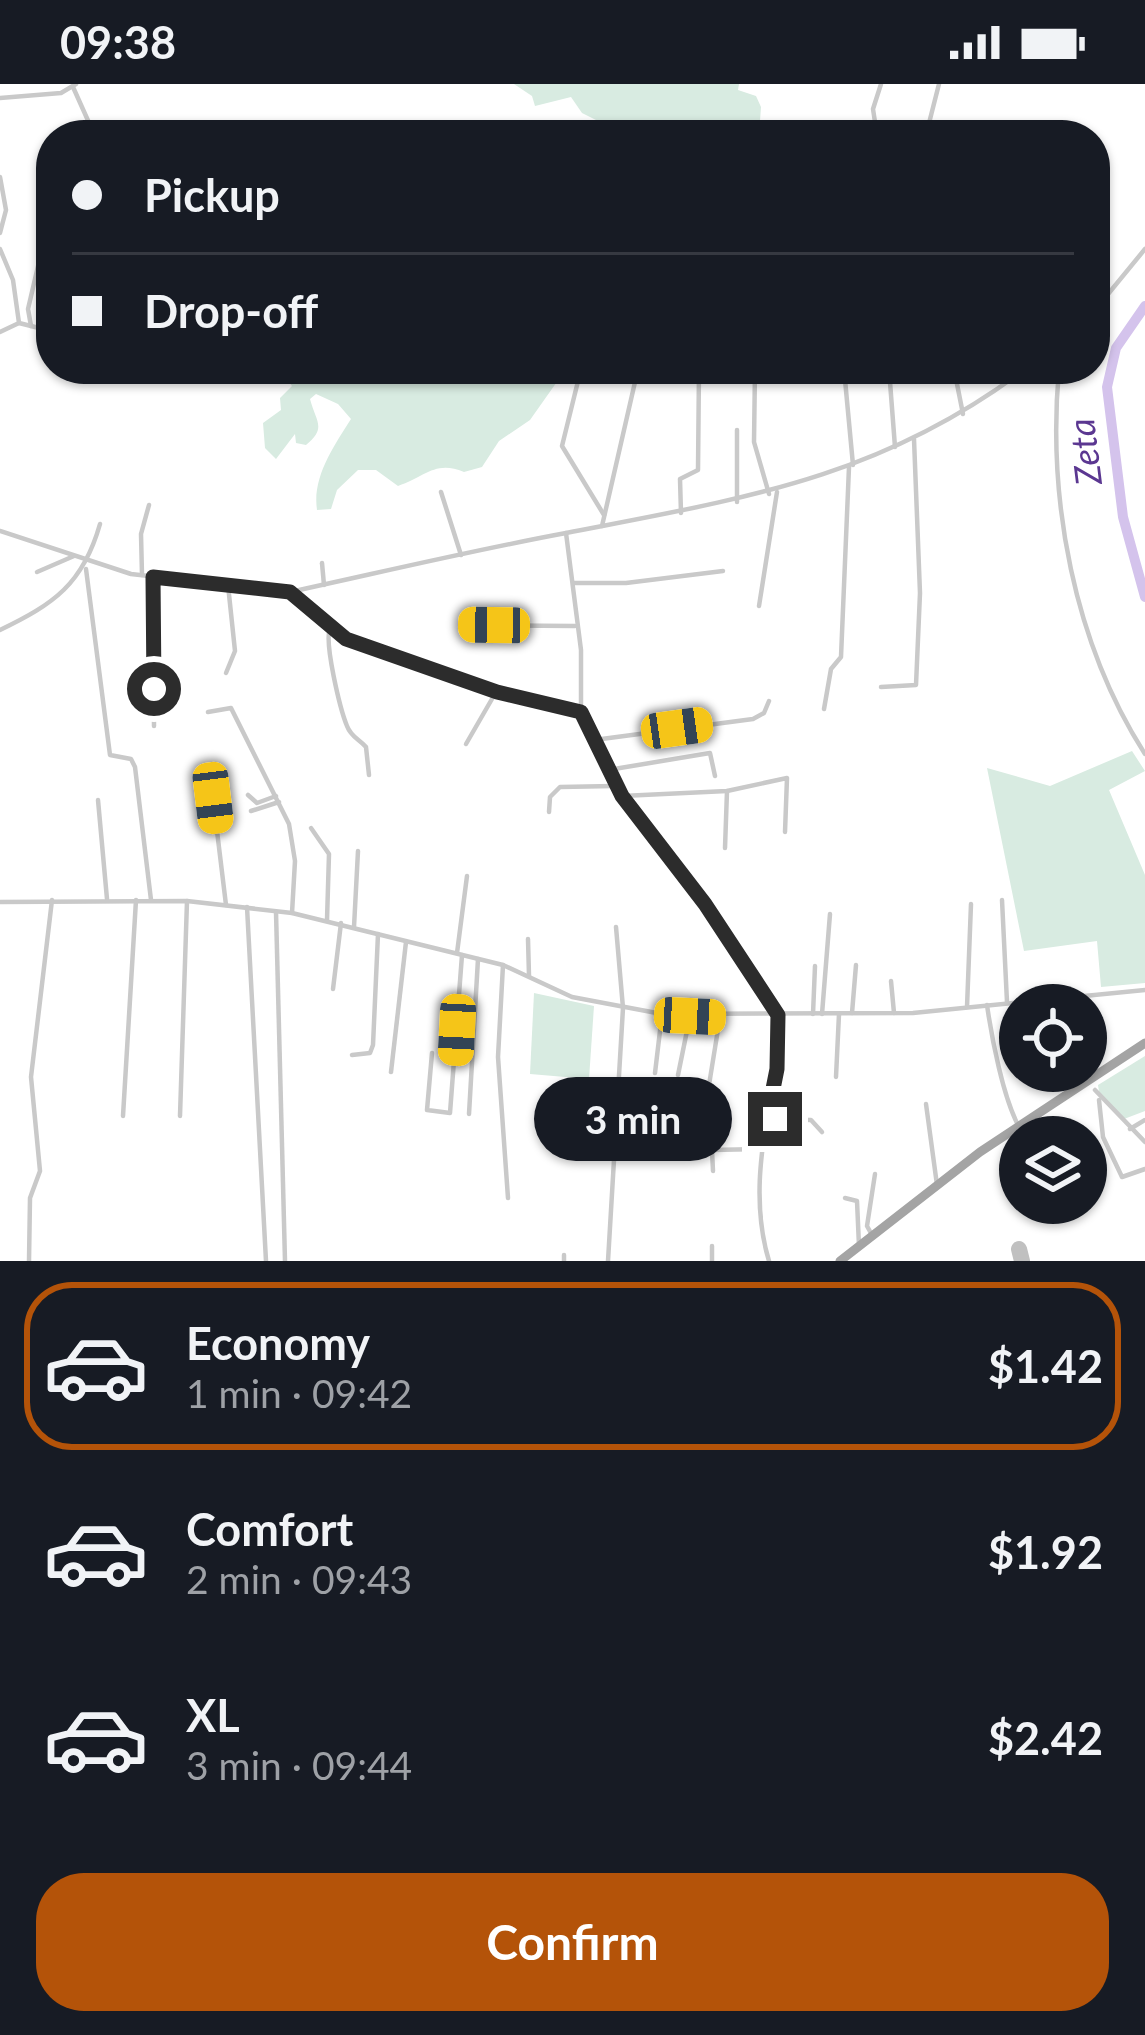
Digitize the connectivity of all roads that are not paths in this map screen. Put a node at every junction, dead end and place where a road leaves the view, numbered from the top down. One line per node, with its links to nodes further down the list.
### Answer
1 (881, 84): 6 (street)
2 (939, 84): 7 (street)
3 (74, 86): 4 (street); 5 (street)
4 (0, 98)
5 (88, 120)
6 (875, 120)
7 (930, 120)
8 (0, 177): 9 (street)
9 (0, 233)
10 (0, 249): 14 (street)
11 (1145, 249): 13 (street)
12 (36, 275): 15 (street)
13 (1110, 292)
14 (19, 323): 15 (street); 17 (street)
15 (31, 326): 16 (street)
16 (36, 327)
17 (0, 332)
18 (577, 384): 38 (street)
19 (635, 384): 38 (street)
20 (699, 384): 37 (street)
21 (755, 384): 34 (street)
22 (845, 384): 31 (street)
23 (890, 384): 30 (street)
24 (956, 384): 27 (street)
25 (1004, 384): 27 (street)
26 (1059, 384): 70 (street)
27 (963, 414): 29 (street)
28 (737, 430): 35 (street)
29 (914, 439): 30 (street); 61 (street)
30 (895, 447): 31 (street)
31 (851, 466): 33 (street); 64 (street)
32 (441, 492): 43 (street)
33 (777, 492): 34 (street); 55 (street)
34 (769, 494): 35 (street)
35 (737, 502): 37 (street)
36 (149, 505): 49 (street)
37 (681, 513): 40 (street)
38 (604, 515): 40 (street)
39 (100, 524): 46 (street)
40 (602, 526): 42 (street)
41 (0, 531): 44 (street)
42 (566, 532): 43 (street); 51 (street)
43 (461, 555): 53 (street)
44 (74, 556): 46 (street); 48 (street)
45 (322, 563): 53 (street)
46 (87, 565): 49 (street); 59 (street); 91 (street)
47 (723, 571): 51 (street)
48 (37, 572)
49 (142, 575): 50 (street)
50 (153, 577): 52 (street); 67 (street)
51 (572, 583): 57 (street)
52 (228, 585): 54 (street); 60 (street)
53 (324, 585): 54 (street)
54 (290, 592): 58 (street)
55 (759, 606)
56 (467, 625): 57 (street)
57 (578, 626): 66 (street)
58 (330, 629): 62 (street); 72 (street)
59 (0, 630)
60 (226, 673)
61 (881, 687)
62 (497, 692): 66 (street); 69 (street)
63 (769, 701): 68 (street)
64 (824, 709)
65 (208, 712): 79 (street)
66 (581, 712): 68 (street)
67 (154, 727)
68 (594, 740): 71 (street)
69 (466, 744)
70 (1145, 754)
71 (608, 770): 73 (street); 74 (street)
72 (370, 775)
73 (716, 776)
74 (616, 786): 77 (street); 82 (street)
75 (727, 790): 77 (street); 84 (street); 85 (street)
76 (248, 795): 79 (street)
77 (622, 796): 129 (street)
78 (213, 798): 96 (street)
79 (278, 799): 81 (street); 99 (street)
80 (98, 800): 88 (street)
81 (251, 811)
82 (549, 812)
83 (311, 828): 101 (street)
84 (785, 832)
85 (724, 848)
86 (358, 851): 103 (street)
87 (466, 876): 108 (street)
88 (107, 899): 89 (street); 90 (street)
89 (52, 900): 94 (street); 170 (street)
90 (136, 900): 91 (street); 148 (street)
91 (151, 900): 93 (street)
92 (1002, 900): 115 (street)
93 (188, 901): 96 (street); 151 (street)
94 (0, 902)
95 (971, 904): 121 (street)
96 (226, 905): 97 (street)
97 (247, 907): 98 (street); 171 (street)
98 (277, 912): 99 (street); 172 (street)
99 (292, 914): 101 (street)
100 (830, 914): 127 (street)
101 (327, 920): 102 (street)
102 (341, 923): 103 (street); 116 (street)
103 (354, 927): 105 (street)
104 (616, 927): 122 (street)
105 (378, 934): 107 (street); 134 (street)
106 (528, 939): 113 (street)
107 (406, 942): 108 (street); 137 (street)
108 (459, 954): 109 (street); 135 (street)
109 (478, 958): 110 (street); 136 (street)
110 (503, 965): 113 (street); 165 (street)
111 (856, 965): 123 (street)
112 (815, 966): 126 (street)
113 (529, 976): 122 (street)
114 (891, 981): 124 (street)
115 (1006, 984)
116 (333, 988)
117 (1145, 990): 118 (street)
118 (1107, 993)
119 (999, 1002): 120 (street)
120 (987, 1004): 121 (street); 149 (street)
121 (967, 1007): 124 (street)
122 (622, 1008): 125 (street); 173 (street)
123 (852, 1013): 124 (street); 128 (street)
124 (894, 1013)
125 (662, 1014): 130 (street); 138 (street)
126 (813, 1014): 127 (street); 129 (street)
127 (822, 1014): 128 (street)
128 (839, 1014): 141 (street)
129 (776, 1015): 131 (street); 152 (street)
130 (690, 1016): 131 (street); 140 (street)
131 (720, 1017): 142 (street)
132 (1144, 1046): 139 (main road)
133 (431, 1053): 135 (street)
134 (352, 1055)
135 (455, 1064): 136 (street)
136 (470, 1068): 147 (street)
137 (392, 1072)
138 (655, 1072)
139 (1107, 1074)
140 (678, 1075)
141 (836, 1077)
142 (709, 1085)
143 (1079, 1092): 150 (main road)
144 (1095, 1092): 145 (street)
145 (1099, 1100): 155 (street); 161 (street)
146 (926, 1104): 164 (street)
147 (469, 1114)
148 (123, 1116)
149 (1016, 1116)
150 (1036, 1116)
151 (181, 1117)
152 (767, 1119): 156 (street); 159 (street)
153 (1145, 1120): 155 (street)
154 (713, 1127): 160 (street)
155 (1130, 1129): 158 (street)
156 (823, 1132)
157 (999, 1140): 164 (main road)
158 (1145, 1142)
159 (761, 1149): 160 (street); 175 (street)
160 (712, 1150): 162 (street)
161 (1145, 1169)
162 (712, 1171)
163 (875, 1174): 167 (street)
164 (937, 1184): 167 (main road)
165 (508, 1198)
166 (845, 1198): 169 (street)
167 (872, 1235): 169 (main road)
168 (712, 1246): 174 (street)
169 (859, 1246): 176 (main road)
170 (29, 1261)
171 (266, 1261)
172 (285, 1261)
173 (608, 1261)
174 (712, 1261)
175 (769, 1261)
176 (840, 1261)

